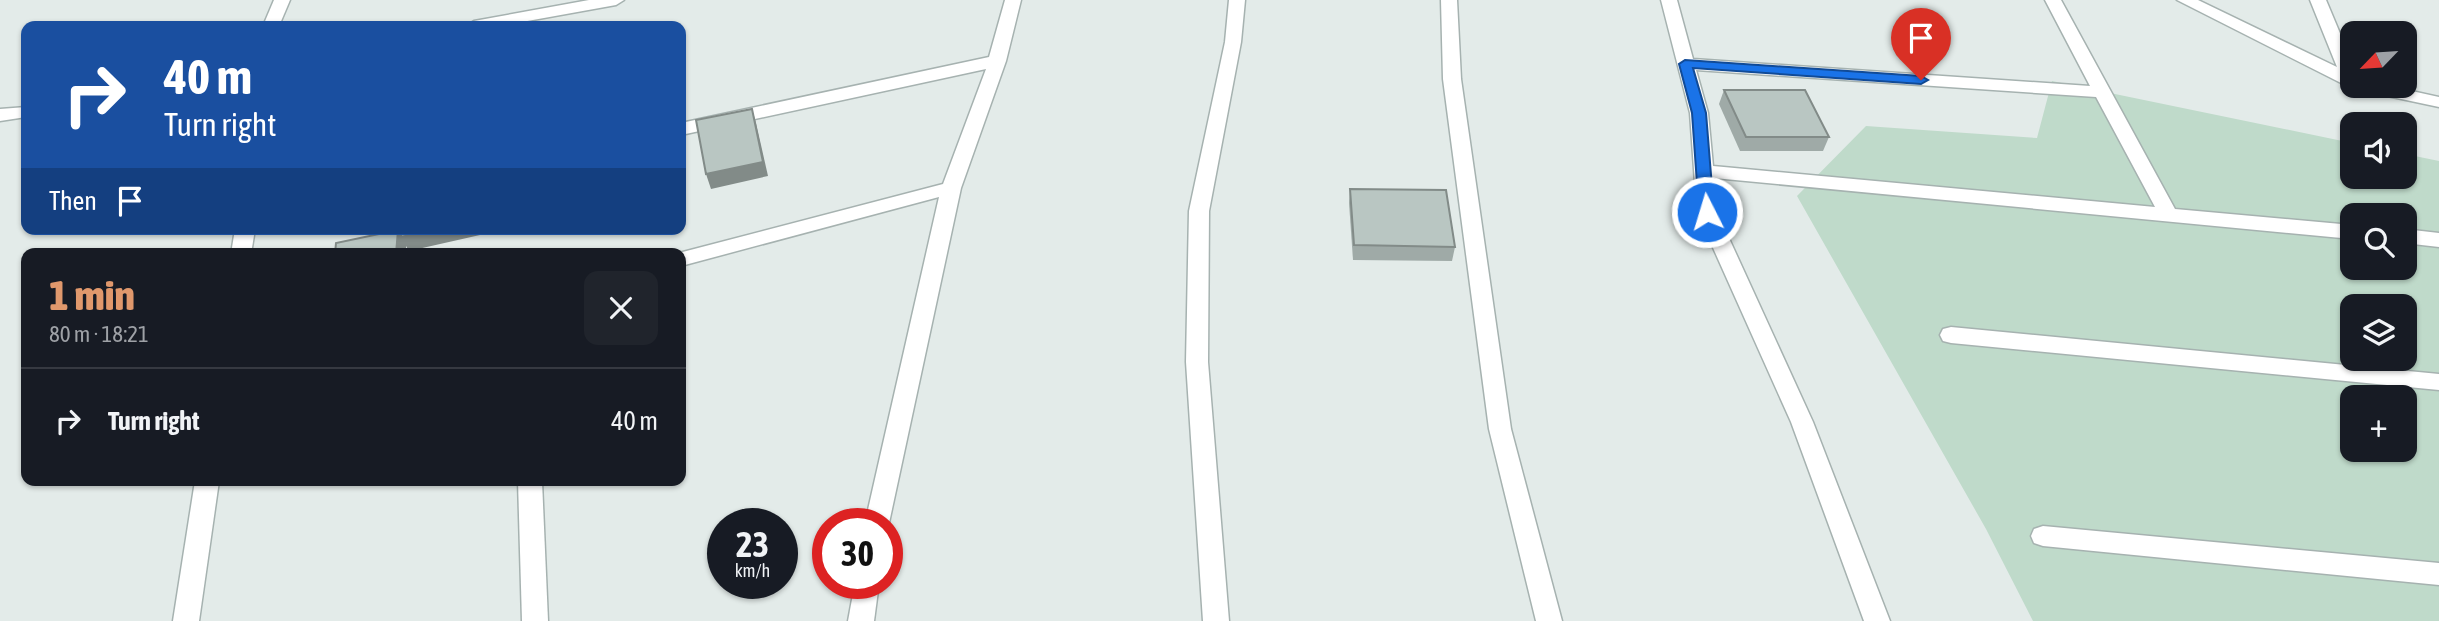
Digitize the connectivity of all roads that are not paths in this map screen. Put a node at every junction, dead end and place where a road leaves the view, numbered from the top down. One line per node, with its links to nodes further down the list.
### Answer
1 (282, 0): 10 (street)
2 (616, 0): 11 (street)
3 (1013, 0): 13 (street)
4 (1237, 0): 40 (street)
5 (1449, 0): 41 (street)
6 (1669, 0): 14 (street)
7 (2053, 0): 16 (street)
8 (2185, 0): 15 (street)
9 (2318, 0): 12 (street)
10 (273, 21)
11 (501, 21)
12 (2340, 52)
13 (997, 61): 21 (street); 23 (street)
14 (1685, 64): 16 (street); 22 (street)
15 (2340, 75)
16 (2105, 92): 24 (street)
17 (2417, 97): 18 (street)
18 (2439, 102)
19 (21, 113): 20 (street)
20 (0, 115)
21 (686, 128)
22 (1703, 171): 24 (street); 42 (street)
23 (951, 188): 28 (street); 33 (street)
24 (2169, 215): 25 (street)
25 (2340, 231)
26 (2417, 237): 27 (street)
27 (2439, 240)
28 (686, 258)
29 (1951, 335): 30 (street)
30 (2439, 382)
31 (206, 486): 37 (street)
32 (530, 486): 38 (street)
33 (880, 508)
34 (2043, 536): 35 (street)
35 (2439, 574)
36 (864, 599): 39 (street)
37 (186, 621)
38 (535, 621)
39 (861, 621)
40 (1216, 621)
41 (1549, 621)
42 (1877, 621)

